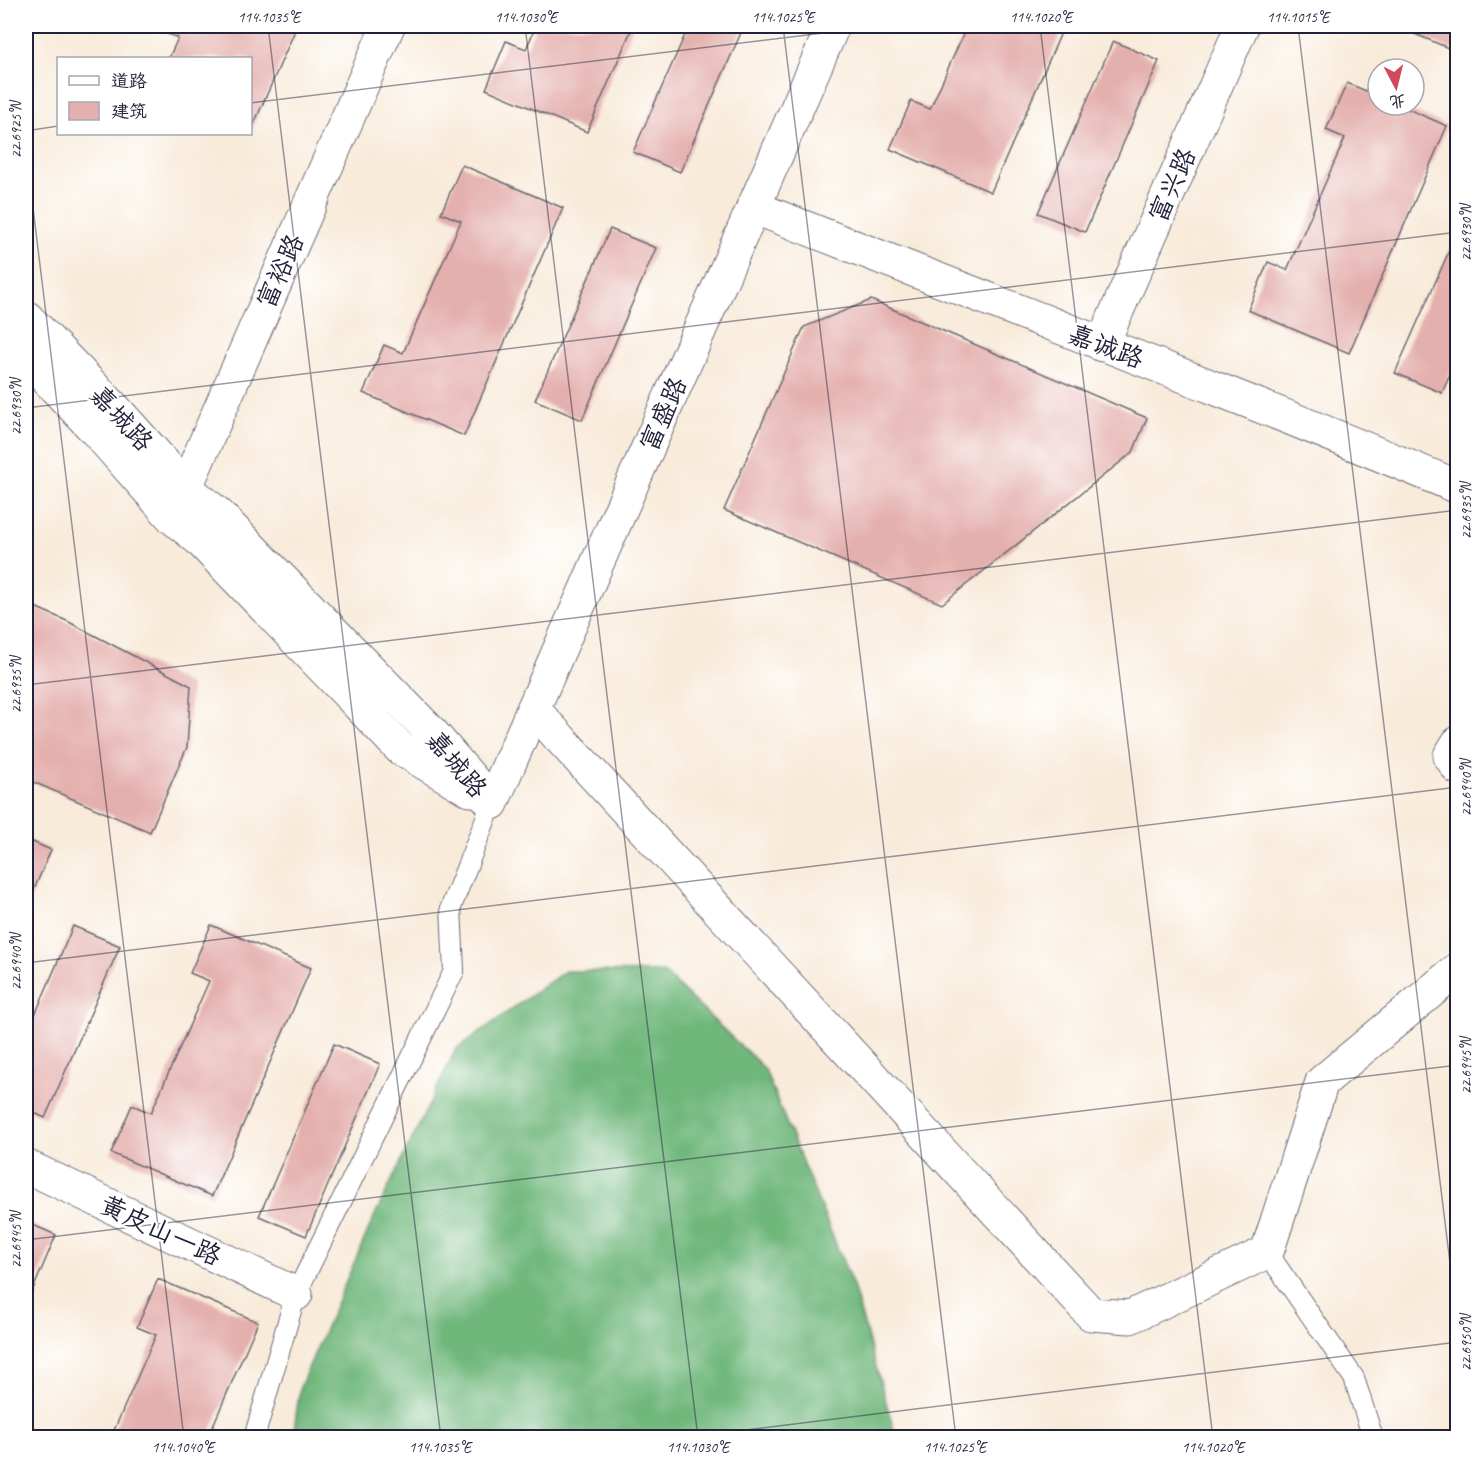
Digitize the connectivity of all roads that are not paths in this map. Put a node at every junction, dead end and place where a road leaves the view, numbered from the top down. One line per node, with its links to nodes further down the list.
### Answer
1 (388, 26): 8 (street, 富裕路)
2 (833, 26): 4 (street, 富盛路)
3 (1242, 26): 6 (street, 富兴路)
4 (753, 207): 6 (street, 嘉诚路); 11 (street, 富盛路)
5 (26, 317): 8 (street, 嘉城路)
6 (1102, 345): 9 (street, 嘉诚路)
7 (26, 357): 10 (street, 嘉城路)
8 (185, 487): 10 (street, 富裕路); 14 (street, 嘉城路)
9 (1458, 487)
10 (172, 518): 14 (street, 嘉城路)
11 (533, 709): 14 (street, 富盛路); 17 (street)
12 (1458, 743): 13 (street)
13 (1458, 768)
14 (492, 803): 18 (lane)
15 (1458, 969): 17 (street)
16 (26, 1166): 18 (street, 黄皮山一路)
17 (1267, 1252): 20 (lane)
18 (296, 1294): 19 (lane)
19 (254, 1437)
20 (1373, 1437)

